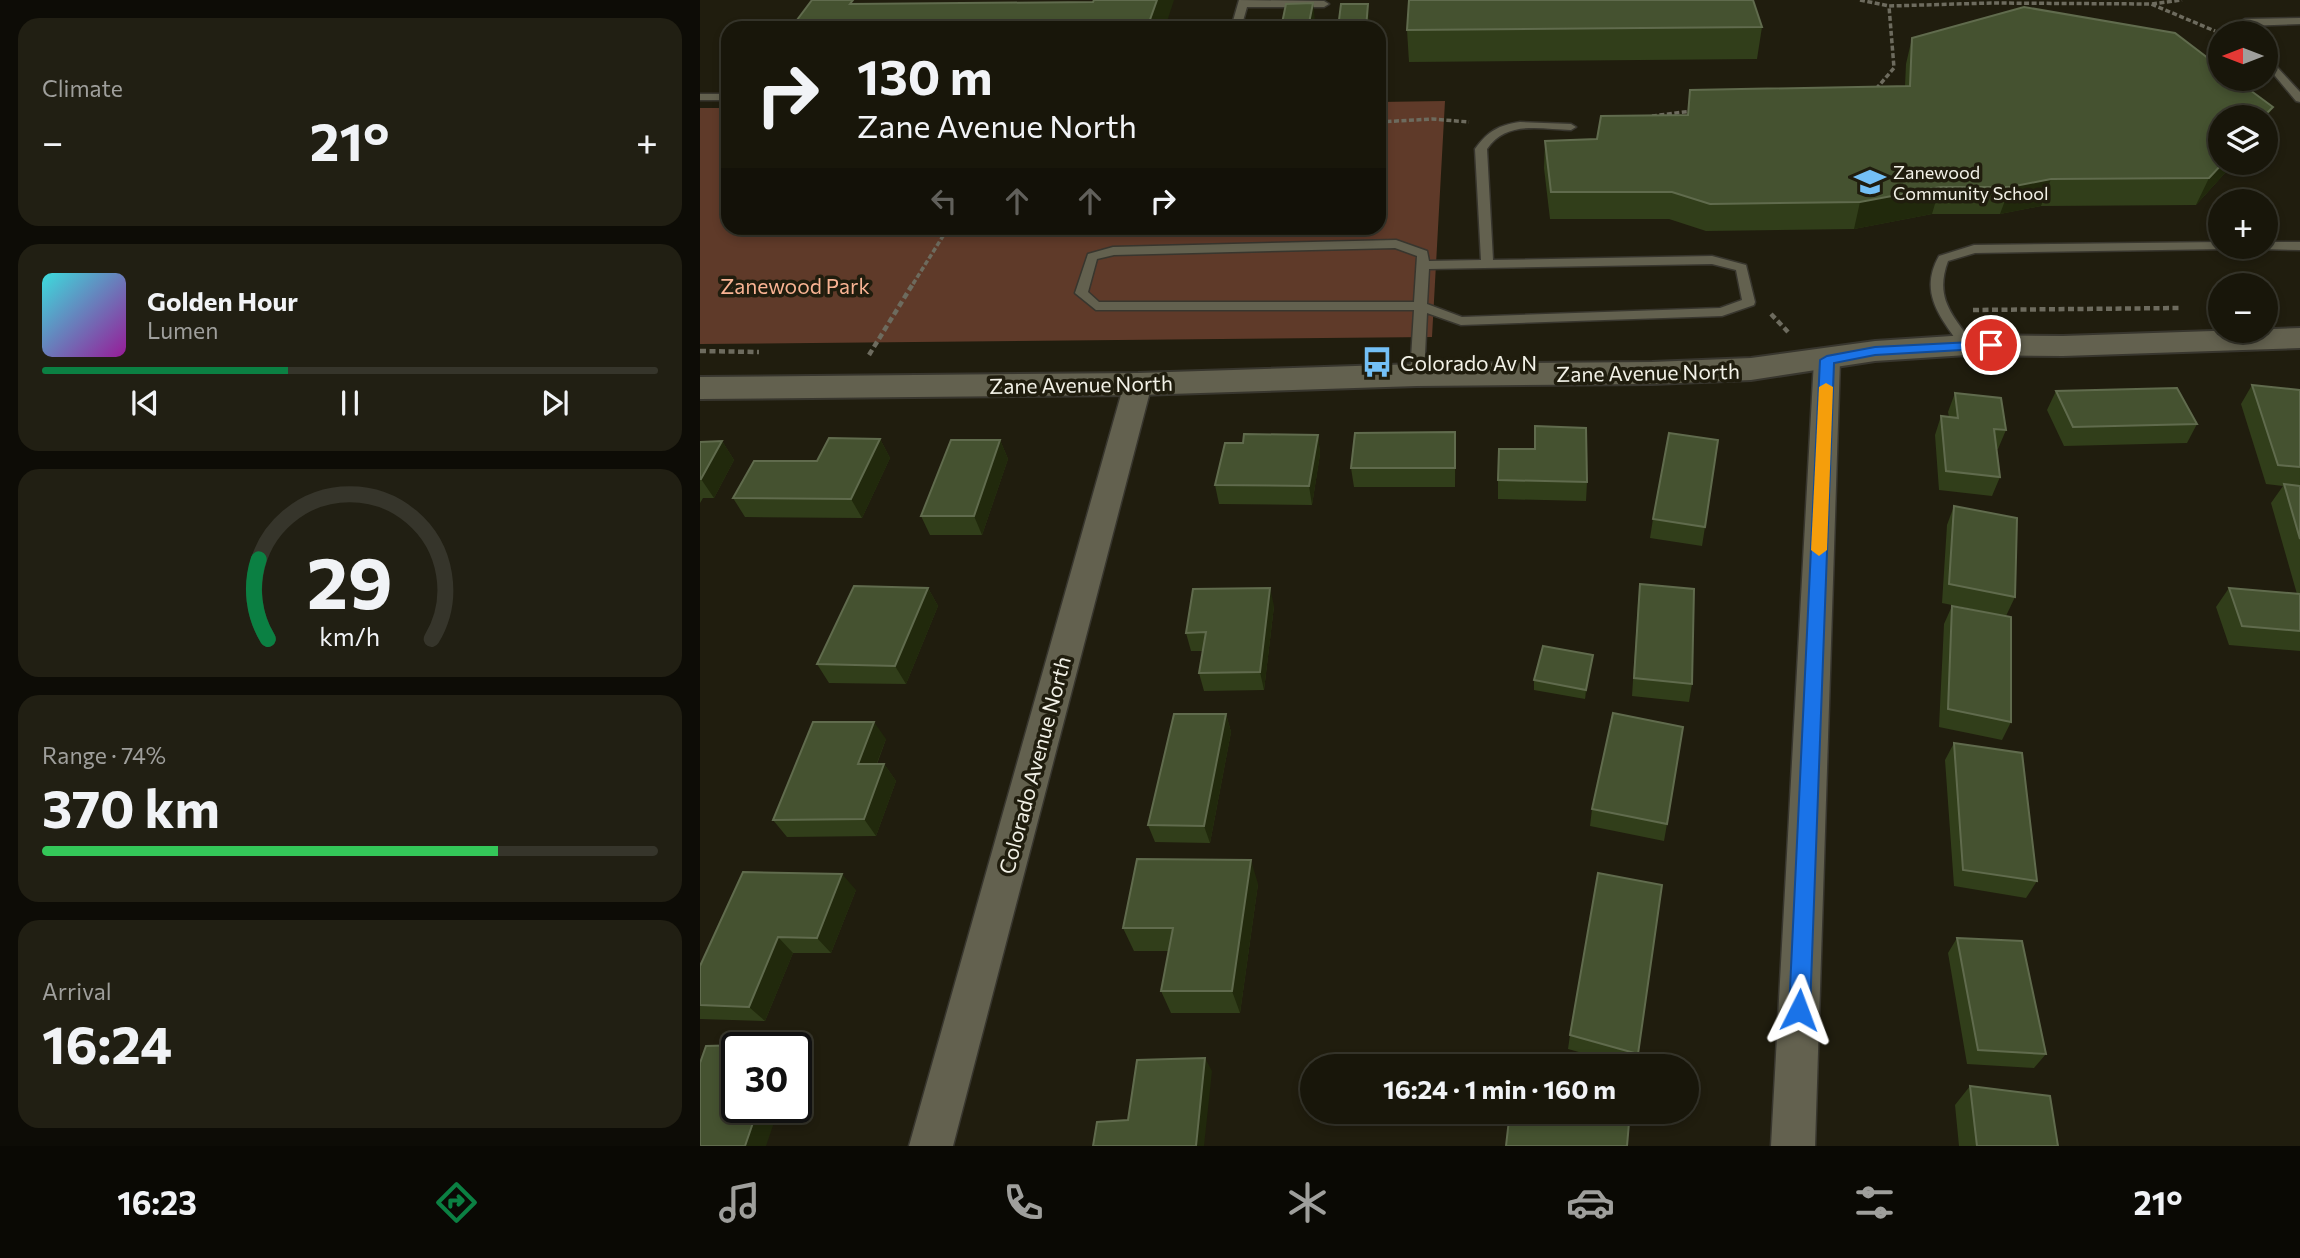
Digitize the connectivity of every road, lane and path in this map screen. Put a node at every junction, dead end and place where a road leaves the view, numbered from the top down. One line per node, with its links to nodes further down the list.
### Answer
1 (1860, 0): 6 (path)
2 (2182, 0): 5 (path)
3 (1244, 2): 4 (lane); 7 (lane)
4 (1324, 4)
5 (2151, 4): 6 (path); 10 (path)
6 (1889, 6): 12 (path)
7 (1239, 21)
8 (2278, 21): 9 (lane)
9 (2300, 21)
10 (2208, 28)
11 (2278, 72): 15 (lane)
12 (1872, 94)
13 (700, 97): 14 (lane)
14 (721, 97)
15 (2300, 99)
16 (1700, 111): 17 (path)
17 (1648, 116)
18 (1386, 122): 20 (path)
19 (1571, 127): 20 (lane)
20 (1496, 130): 26 (lane)
21 (944, 235): 30 (path)
22 (2208, 246): 29 (lane)
23 (2278, 246): 24 (lane)
24 (2300, 246)
25 (1423, 260): 26 (lane); 27 (lane); 27 (lane)
26 (1487, 264): 27 (lane)
27 (1421, 306): 32 (lane)
28 (2300, 338): 29 (street, Zane Avenue North)
29 (1967, 345): 31 (street, Zane Avenue North)
30 (869, 355)
31 (1827, 360): 32 (street, Zane Avenue North); 36 (street)
32 (1417, 375): 33 (street, Zane Avenue North)
33 (1138, 384): 34 (street, Zane Avenue North); 35 (street, Colorado Avenue North)
34 (700, 388)
35 (931, 1146)
36 (1793, 1146)

